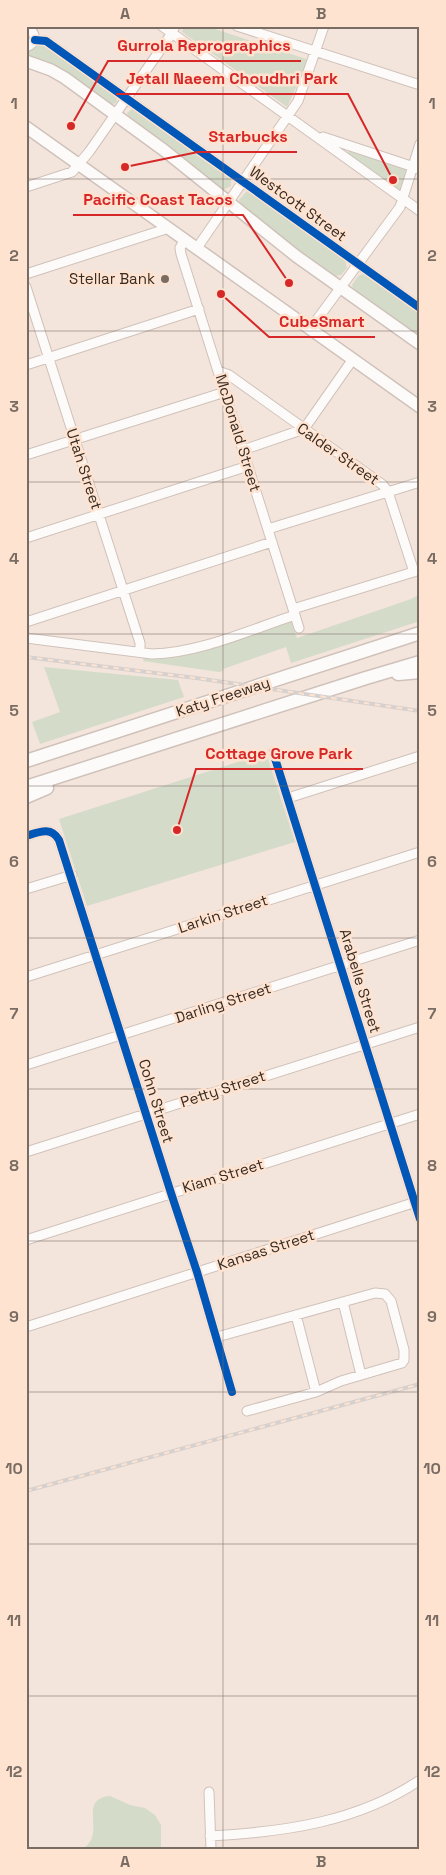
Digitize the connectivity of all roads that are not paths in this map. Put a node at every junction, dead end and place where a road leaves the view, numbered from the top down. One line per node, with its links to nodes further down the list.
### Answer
1 (162, 26): 5 (street)
2 (237, 26): 8 (street)
3 (324, 26): 8 (street)
4 (26, 28): 6 (street)
5 (174, 30): 11 (street); 13 (street)
6 (35, 40): 7 (street); 11 (street, Westcott Street)
7 (26, 47)
8 (316, 52): 10 (street); 13 (street)
9 (26, 61): 12 (main road)
10 (420, 85)
11 (126, 99): 12 (street); 19 (street, Westcott Street)
12 (116, 115): 17 (street); 22 (main road)
13 (288, 117): 15 (street); 19 (street)
14 (26, 127): 17 (main road)
15 (315, 135): 18 (street); 21 (street)
16 (420, 144): 18 (street)
17 (80, 163): 20 (street); 24 (main road)
18 (416, 168): 21 (street)
19 (244, 181): 22 (street); 27 (street, Westcott Street)
20 (26, 187)
21 (402, 198): 23 (street); 27 (street)
22 (230, 201): 26 (street); 30 (main road)
23 (420, 211)
24 (169, 228): 25 (main road); 28 (street)
25 (185, 239): 26 (main road); 32 (street, McDonald Street)
26 (197, 248): 33 (main road)
27 (358, 265): 30 (street); 31 (street, Westcott Street)
28 (26, 274)
29 (26, 287): 35 (street, Utah Street)
30 (340, 287): 33 (street); 34 (main road)
31 (420, 308)
32 (199, 309): 35 (street); 38 (street, McDonald Street)
33 (310, 329): 36 (main road)
34 (420, 344)
35 (48, 358): 37 (street); 42 (street, Utah Street)
36 (353, 359): 40 (main road); 41 (street)
37 (26, 365)
38 (218, 370): 39 (street, McDonald Street); 41 (street, Calder Street)
39 (225, 392): 42 (street); 43 (street, McDonald Street)
40 (420, 407)
41 (304, 429): 43 (street); 47 (street, Calder Street)
42 (75, 440): 44 (street); 48 (street, Utah Street)
43 (243, 450): 45 (street, McDonald Street)
44 (26, 455)
45 (248, 466): 48 (street); 49 (street, McDonald Street)
46 (420, 482): 47 (street)
47 (388, 492): 49 (street); 52 (street, Calder Street)
48 (99, 515): 50 (street); 53 (street, Utah Street)
49 (268, 529): 51 (street, McDonald Street)
50 (26, 538)
51 (272, 542): 53 (street); 54 (street, McDonald Street)
52 (417, 571): 54 (street)
53 (123, 590): 55 (street); 61 (street, Utah Street)
54 (294, 612): 56 (street, McDonald Street); 61 (street)
55 (26, 622)
56 (299, 628)
57 (420, 628): 60 (highway)
58 (420, 633): 60 (highway, Katy Freeway)
59 (26, 638): 61 (street)
60 (387, 642): 65 (highway, Katy Freeway)
61 (140, 652)
62 (420, 662): 64 (highway, Katy Freeway)
63 (420, 672): 64 (highway)
64 (366, 678): 70 (highway, Katy Freeway)
65 (53, 752): 68 (highway); 69 (highway, Katy Freeway)
66 (273, 752): 73 (street, Arabelle Street)
67 (420, 756): 73 (street)
68 (26, 757)
69 (26, 761)
70 (93, 766): 71 (highway, Katy Freeway); 72 (highway)
71 (26, 788)
72 (26, 798)
73 (288, 798): 77 (street, Arabelle Street)
74 (26, 836): 76 (street, Cohn Street)
75 (420, 852): 77 (street, Larkin Street)
76 (72, 875): 78 (street); 80 (street, Cohn Street)
77 (315, 885): 80 (street, Larkin Street); 81 (street, Arabelle Street)
78 (26, 889)
79 (420, 940): 81 (street, Darling Street)
80 (97, 955): 82 (street, Larkin Street); 84 (street, Cohn Street)
81 (340, 965): 84 (street, Darling Street); 85 (street, Arabelle Street)
82 (26, 977)
83 (420, 1027): 85 (street, Petty Street)
84 (122, 1035): 86 (street, Darling Street); 87 (street, Cohn Street)
85 (365, 1044): 87 (street, Petty Street); 89 (street, Arabelle Street)
86 (26, 1065)
87 (146, 1114): 90 (street, Petty Street); 91 (street, Cohn Street)
88 (420, 1114): 89 (street, Kiam Street)
89 (390, 1124): 91 (street, Kiam Street); 92 (street, Arabelle Street)
90 (26, 1152)
91 (171, 1193): 94 (street, Kiam Street); 95 (street, Cohn Street)
92 (417, 1202): 93 (street, Arabelle Street); 95 (street, Kansas Street)
93 (420, 1219)
94 (26, 1240)
95 (197, 1272): 98 (street, Kansas Street); 99 (street, Cohn Street)
96 (342, 1302): 97 (street); 100 (street); 100 (street)
97 (296, 1315): 99 (street); 102 (street)
98 (26, 1327)
99 (217, 1337): 101 (street, Cohn Street)
100 (361, 1375): 102 (street)
101 (232, 1392)
102 (316, 1392): 103 (street)
103 (247, 1410)
104 (420, 1780): 106 (street)
105 (208, 1792): 106 (street)
106 (210, 1836): 107 (street)
107 (211, 1849)

